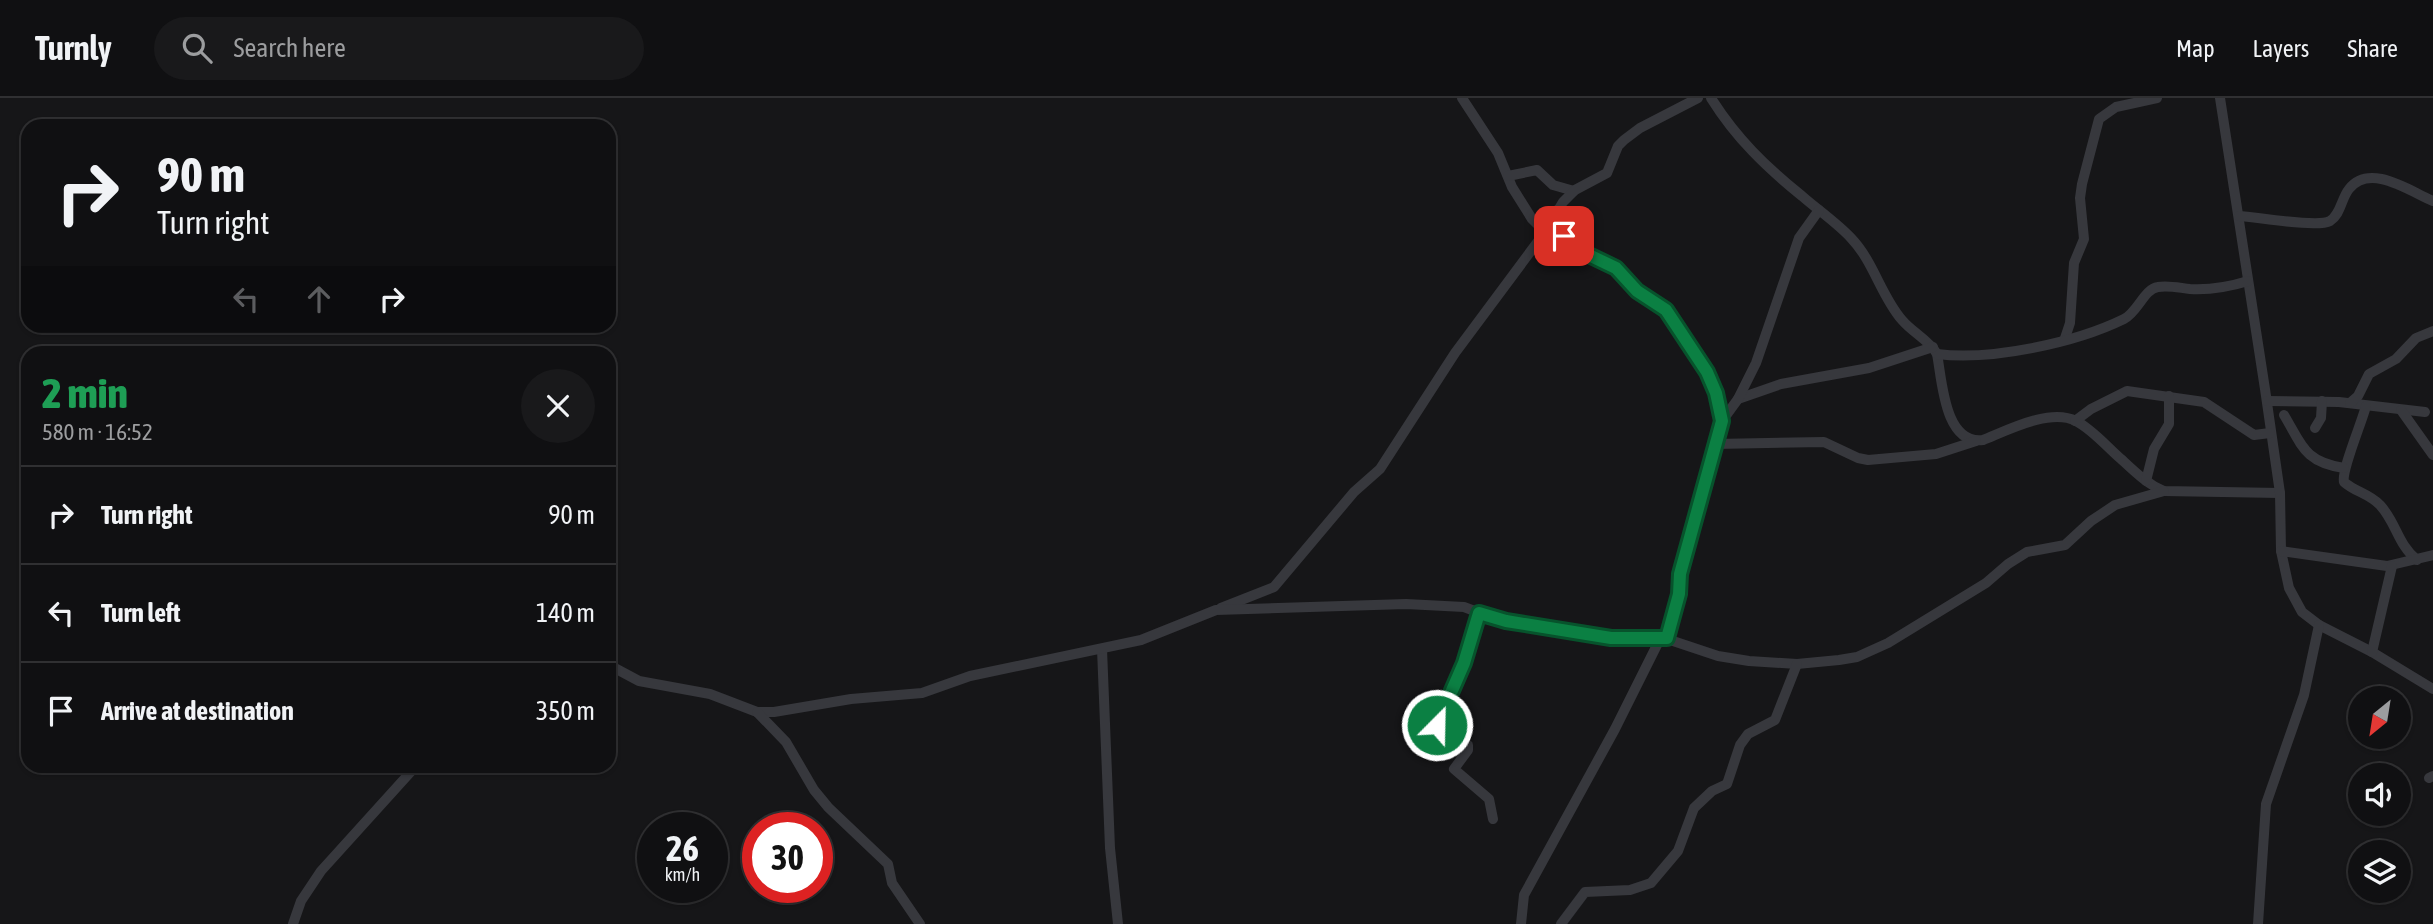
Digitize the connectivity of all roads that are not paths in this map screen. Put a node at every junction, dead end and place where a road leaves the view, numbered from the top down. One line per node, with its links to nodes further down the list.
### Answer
1 (1462, 98): 6 (street)
2 (1698, 98): 7 (street)
3 (1711, 98): 10 (street)
4 (2157, 98): 16 (street)
5 (2220, 98): 11 (street)
6 (1508, 176): 7 (street); 12 (street)
7 (1574, 191): 9 (street)
8 (2433, 201): 11 (street)
9 (1557, 210): 12 (street); 13 (street)
10 (1819, 210): 17 (street); 19 (street)
11 (2239, 216): 14 (street)
12 (1545, 232): 13 (street); 43 (street)
13 (1566, 244): 28 (street)
14 (2248, 281): 16 (street); 20 (street)
15 (2433, 331): 23 (street)
16 (2065, 338): 17 (street)
17 (1935, 351): 19 (street); 32 (street)
18 (2169, 396): 29 (street); 31 (street); 36 (street)
19 (1738, 399): 28 (street)
20 (2267, 401): 21 (street); 31 (street)
21 (2293, 401): 22 (street); 27 (street)
22 (2322, 401): 23 (street); 30 (street)
23 (2350, 403): 24 (street)
24 (2366, 407): 25 (street); 35 (street)
25 (2401, 410): 26 (street); 34 (street)
26 (2425, 412)
27 (2284, 415): 31 (street); 35 (street)
28 (1722, 421): 33 (street)
29 (2076, 421): 32 (street); 36 (street)
30 (2315, 428)
31 (2269, 432): 38 (street)
32 (1976, 441): 33 (street)
33 (1715, 444): 46 (street)
34 (2433, 455)
35 (2344, 468): 41 (street)
36 (2146, 481): 37 (street)
37 (2164, 491): 38 (street); 49 (street)
38 (2280, 493): 39 (street)
39 (2281, 551): 42 (street); 45 (street)
40 (2433, 555): 41 (street)
41 (2417, 560): 42 (street)
42 (2392, 566): 48 (street)
43 (1216, 610): 44 (street); 47 (street)
44 (1479, 613): 46 (street); 54 (street)
45 (2319, 625): 48 (street); 60 (street)
46 (1664, 638): 49 (street); 58 (street)
47 (1102, 649): 52 (street); 57 (street)
48 (2372, 652): 51 (street)
49 (1797, 664): 59 (street)
50 (616, 669): 52 (street)
51 (2433, 689)
52 (757, 712): 56 (street)
53 (410, 773): 55 (street)
54 (1493, 819)
55 (293, 924)
56 (920, 924)
57 (1118, 924)
58 (1521, 924)
59 (1561, 924)
60 (2258, 924)

